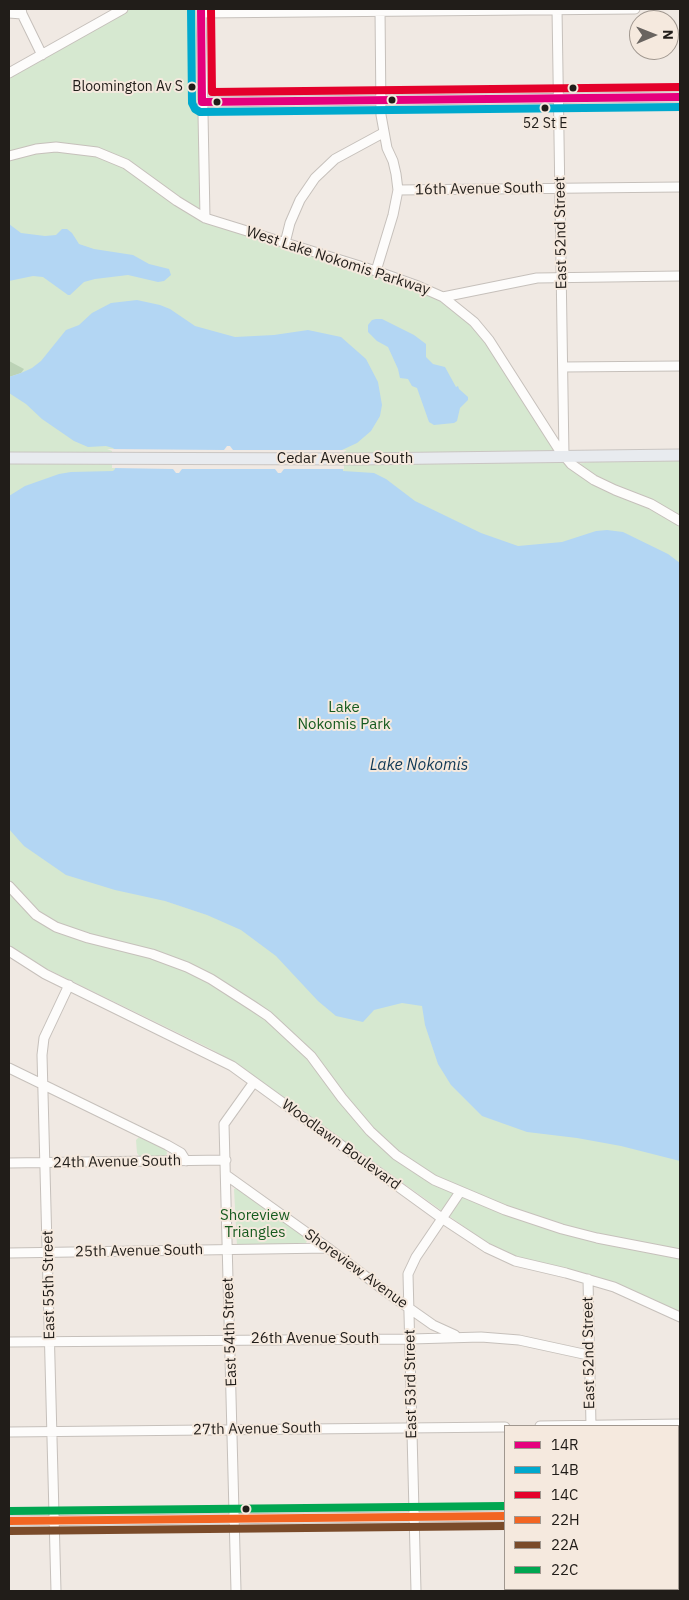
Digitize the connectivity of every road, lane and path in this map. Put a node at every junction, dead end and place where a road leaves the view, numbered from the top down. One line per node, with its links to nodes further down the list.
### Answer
1 (123, 9): 8 (street)
2 (558, 9): 3 (street); 4 (street); 11 (street, East 52nd Street)
3 (635, 9)
4 (380, 10): 6 (street); 12 (street)
5 (21, 11): 7 (street); 8 (street)
6 (201, 11): 13 (street)
7 (9, 13)
8 (42, 55): 9 (street)
9 (9, 73)
10 (680, 97): 11 (street)
11 (559, 99): 12 (street); 17 (street, East 52nd Street)
12 (381, 101): 13 (street); 14 (street)
13 (202, 102): 19 (street)
14 (384, 133): 18 (street); 20 (street)
15 (9, 156): 19 (street, West Lake Nokomis Parkway)
16 (680, 187): 17 (street, 16th Avenue South)
17 (560, 188): 18 (street, 16th Avenue South); 23 (street, East 52nd Street)
18 (398, 190): 21 (street)
19 (205, 218): 20 (street, West Lake Nokomis Parkway)
20 (284, 243): 21 (street, West Lake Nokomis Parkway)
21 (376, 271): 24 (street, West Lake Nokomis Parkway)
22 (680, 276): 23 (street)
23 (562, 277): 24 (street); 25 (street, East 52nd Street)
24 (443, 296): 28 (street, West Lake Nokomis Parkway)
25 (562, 366): 26 (street); 28 (street, East 52nd Street)
26 (680, 366)
27 (680, 456): 28 (main road, Cedar Avenue South)
28 (564, 457): 29 (main road, Cedar Avenue South); 30 (street, West Lake Nokomis Parkway)
29 (9, 458)
30 (680, 521)
31 (9, 886): 44 (street)
32 (9, 951): 33 (street, Woodlawn Boulevard)
33 (69, 985): 37 (street, Woodlawn Boulevard); 38 (street, East 55th Street)
34 (9, 1068): 36 (street)
35 (9, 1074): 36 (street)
36 (19, 1074): 38 (street)
37 (254, 1082): 39 (street, East 54th Street); 45 (street, Woodlawn Boulevard)
38 (44, 1086): 40 (street); 42 (street, East 55th Street)
39 (226, 1160): 40 (street, 24th Avenue South); 43 (street, East 54th Street)
40 (186, 1161): 42 (street, 24th Avenue South)
41 (9, 1163): 42 (street, 24th Avenue South)
42 (46, 1163): 49 (street, East 55th Street)
43 (226, 1175): 46 (street, Shoreview Avenue); 47 (street, East 54th Street)
44 (460, 1192): 45 (street, East 53rd Street); 50 (street)
45 (443, 1218): 51 (street, Woodlawn Boulevard); 52 (street, East 53rd Street)
46 (328, 1248): 47 (street, 25th Avenue South); 52 (street, Shoreview Avenue)
47 (228, 1250): 49 (street, 25th Avenue South); 56 (street, East 54th Street)
48 (9, 1253): 49 (street, 25th Avenue South)
49 (48, 1253): 58 (street, East 55th Street)
50 (680, 1254)
51 (588, 1279): 53 (street, Woodlawn Boulevard); 59 (street, East 52nd Street)
52 (410, 1308): 54 (street, Shoreview Avenue); 55 (street, East 53rd Street)
53 (680, 1317)
54 (466, 1337): 55 (street, 26th Avenue South); 59 (street, 26th Avenue South)
55 (410, 1339): 56 (street, 26th Avenue South); 64 (street, East 53rd Street)
56 (230, 1340): 58 (street, 26th Avenue South); 65 (street, East 54th Street)
57 (9, 1342): 58 (street, 26th Avenue South)
58 (50, 1342): 66 (street, East 55th Street)
59 (588, 1355): 61 (street, East 52nd Street)
60 (680, 1424): 62 (street)
61 (591, 1425)
62 (636, 1425)
63 (504, 1427): 64 (street, 27th Avenue South)
64 (412, 1428): 65 (street, 27th Avenue South); 69 (street, East 53rd Street)
65 (232, 1430): 66 (street, 27th Avenue South); 70 (street, East 54th Street)
66 (53, 1431): 67 (street, 27th Avenue South); 72 (street, East 55th Street)
67 (9, 1432)
68 (504, 1516): 69 (street)
69 (414, 1517): 70 (street); 75 (street, East 53rd Street)
70 (235, 1519): 72 (street); 74 (street, East 54th Street)
71 (9, 1521): 72 (street)
72 (55, 1521): 73 (street, East 55th Street)
73 (56, 1591)
74 (236, 1591)
75 (416, 1591)

